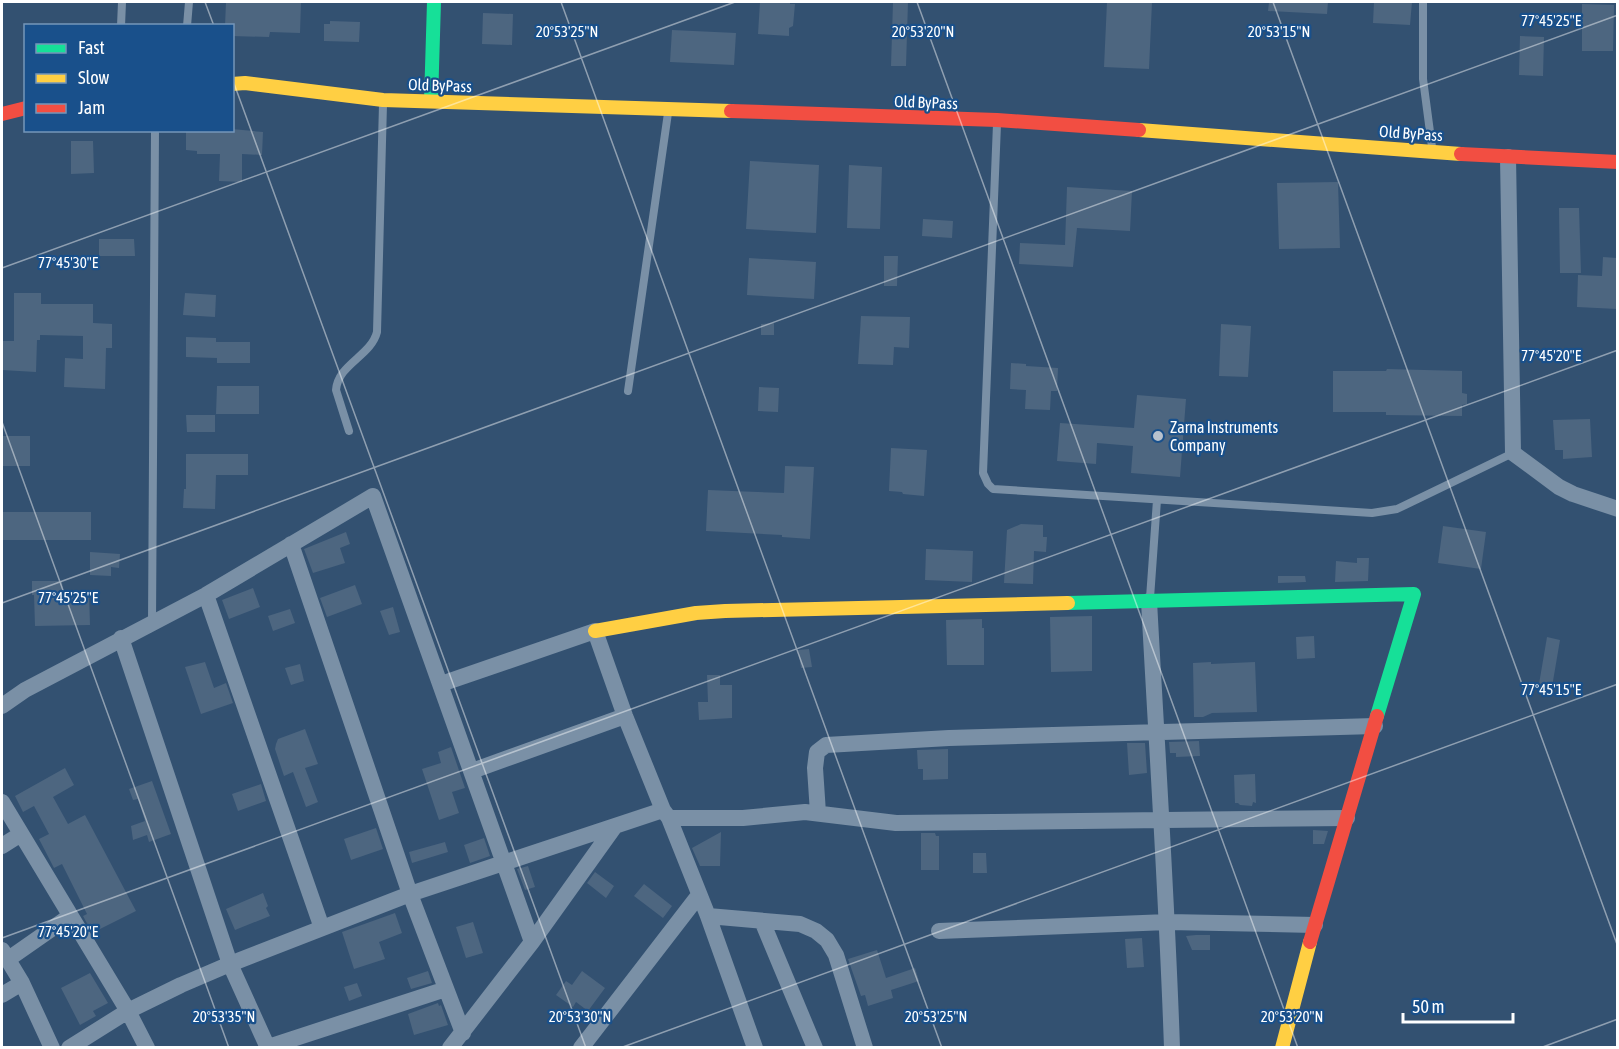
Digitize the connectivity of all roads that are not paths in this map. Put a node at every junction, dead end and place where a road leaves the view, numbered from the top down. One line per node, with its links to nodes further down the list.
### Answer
1 (122, 2): 5 (lane)
2 (189, 2): 6 (lane)
3 (434, 2): 9 (main road)
4 (1423, 2): 16 (lane)
5 (121, 24)
6 (187, 24)
7 (234, 84): 8 (main road, Old ByPass)
8 (383, 100): 9 (main road, Old ByPass); 20 (lane)
9 (430, 101): 11 (main road, Old ByPass)
10 (24, 108): 12 (main road)
11 (669, 109): 13 (main road, Old ByPass); 19 (lane)
12 (2, 114): 14 (lane)
13 (997, 120): 16 (main road, Old ByPass); 22 (lane)
14 (2, 125)
15 (154, 132): 27 (lane)
16 (1433, 152): 17 (main road, Old ByPass)
17 (1508, 157): 18 (main road, Old ByPass); 21 (street)
18 (1617, 162)
19 (628, 391)
20 (349, 431)
21 (1513, 453): 22 (lane); 23 (street)
22 (1157, 500): 26 (lane)
23 (1617, 509)
24 (291, 544): 25 (street); 30 (street); 45 (street)
25 (206, 596): 27 (street); 52 (street)
26 (1149, 601): 28 (main road); 33 (main road); 34 (street)
27 (153, 622): 29 (street)
28 (595, 631): 30 (street); 32 (street)
29 (121, 638): 31 (street); 56 (street)
30 (441, 684): 35 (street)
31 (2, 706)
32 (625, 716): 35 (street); 38 (street)
33 (1375, 726): 34 (street); 39 (main road)
34 (1156, 732): 37 (street); 40 (street)
35 (472, 771): 44 (street)
36 (2, 802): 42 (street)
37 (818, 813): 38 (street); 40 (street)
38 (666, 814): 41 (street); 46 (street)
39 (1347, 818): 40 (street); 51 (main road)
40 (1162, 821): 50 (street)
41 (615, 826): 44 (street); 54 (street)
42 (21, 834): 43 (street); 47 (street)
43 (2, 846)
44 (505, 862): 45 (street); 54 (street)
45 (410, 894): 52 (street); 58 (street)
46 (699, 895): 48 (street); 61 (street)
47 (70, 916): 55 (street); 60 (street)
48 (708, 916): 49 (street); 68 (street)
49 (762, 921): 69 (street); 70 (street)
50 (1168, 922): 51 (street); 53 (street); 71 (street)
51 (1315, 925): 72 (main road)
52 (322, 928): 56 (street)
53 (939, 931)
54 (532, 942): 62 (street)
55 (4, 955): 57 (street)
56 (230, 964): 60 (street); 66 (street)
57 (22, 983): 59 (street); 63 (street)
58 (446, 989): 62 (street); 66 (street)
59 (2, 995)
60 (128, 1011): 64 (street); 65 (street)
61 (586, 1041): 67 (street)
62 (459, 1042)
63 (52, 1047)
64 (69, 1047)
65 (147, 1047)
66 (268, 1047)
67 (602, 1047)
68 (755, 1047)
69 (815, 1047)
70 (865, 1047)
71 (1172, 1047)
72 (1282, 1047)

